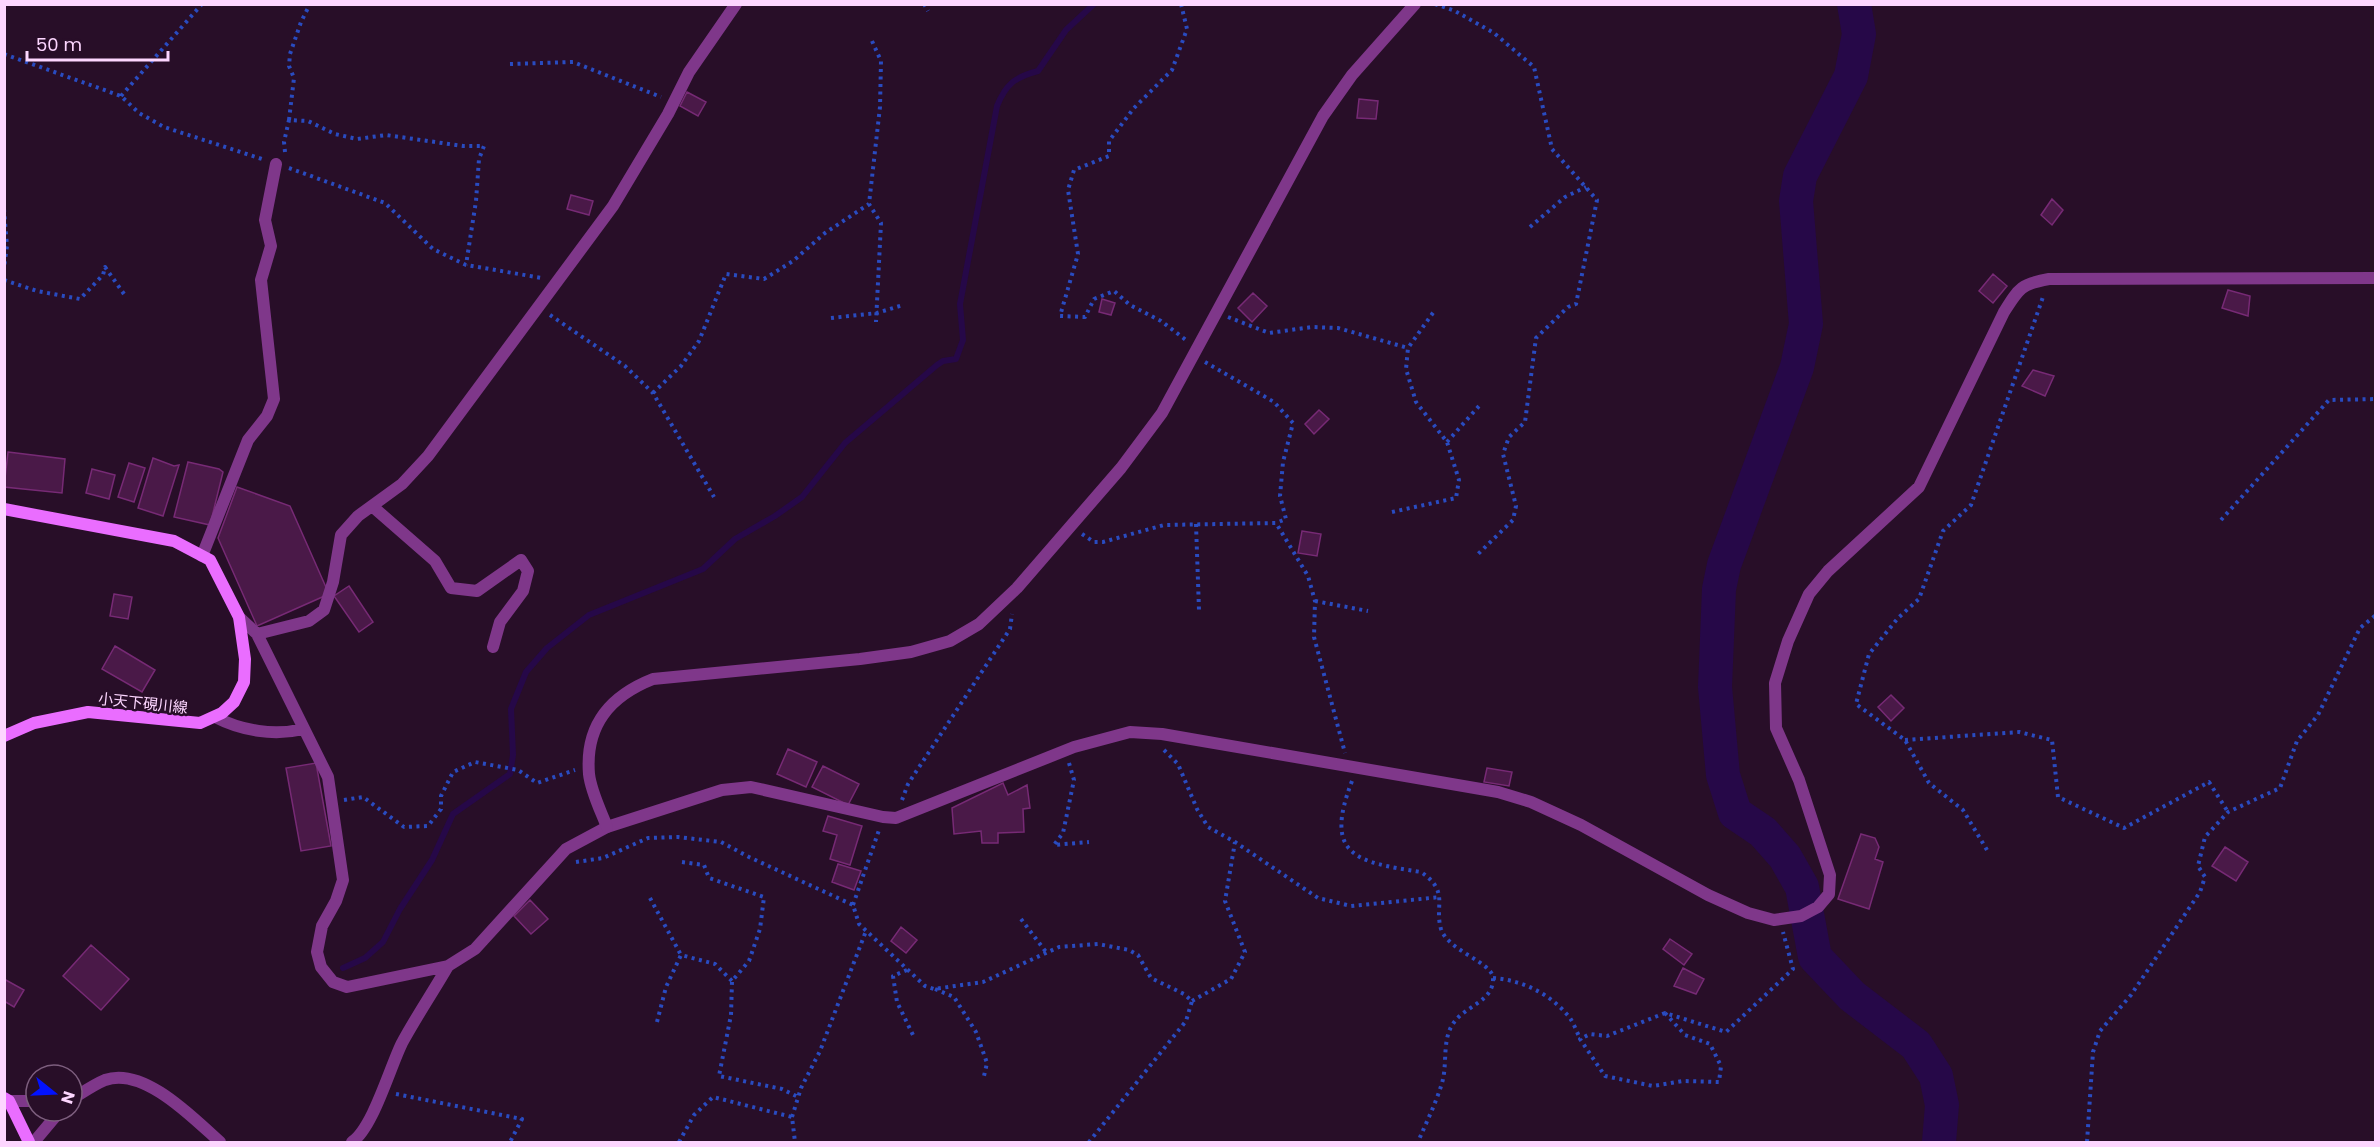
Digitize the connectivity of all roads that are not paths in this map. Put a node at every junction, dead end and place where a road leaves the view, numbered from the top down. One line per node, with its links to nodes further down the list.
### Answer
1 (736, 4): 5 (street)
2 (1415, 4): 14 (street)
3 (276, 164): 7 (street)
4 (2376, 278): 14 (street)
5 (372, 506): 9 (street); 10 (street)
6 (4, 509): 7 (main road)
7 (202, 556): 8 (main road)
8 (239, 617): 9 (street); 11 (main road)
9 (257, 634): 12 (street)
10 (494, 647)
11 (215, 717): 12 (street); 13 (main road, 小天下硯川線)
12 (304, 729): 15 (street)
13 (4, 736)
14 (607, 827): 15 (street)
15 (448, 966): 23 (street)
16 (84, 1092): 22 (street)
17 (7, 1099): 18 (street); 20 (main road)
18 (24, 1100)
19 (50, 1123): 21 (street)
20 (29, 1143)
21 (34, 1143)
22 (220, 1143)
23 (352, 1143)

